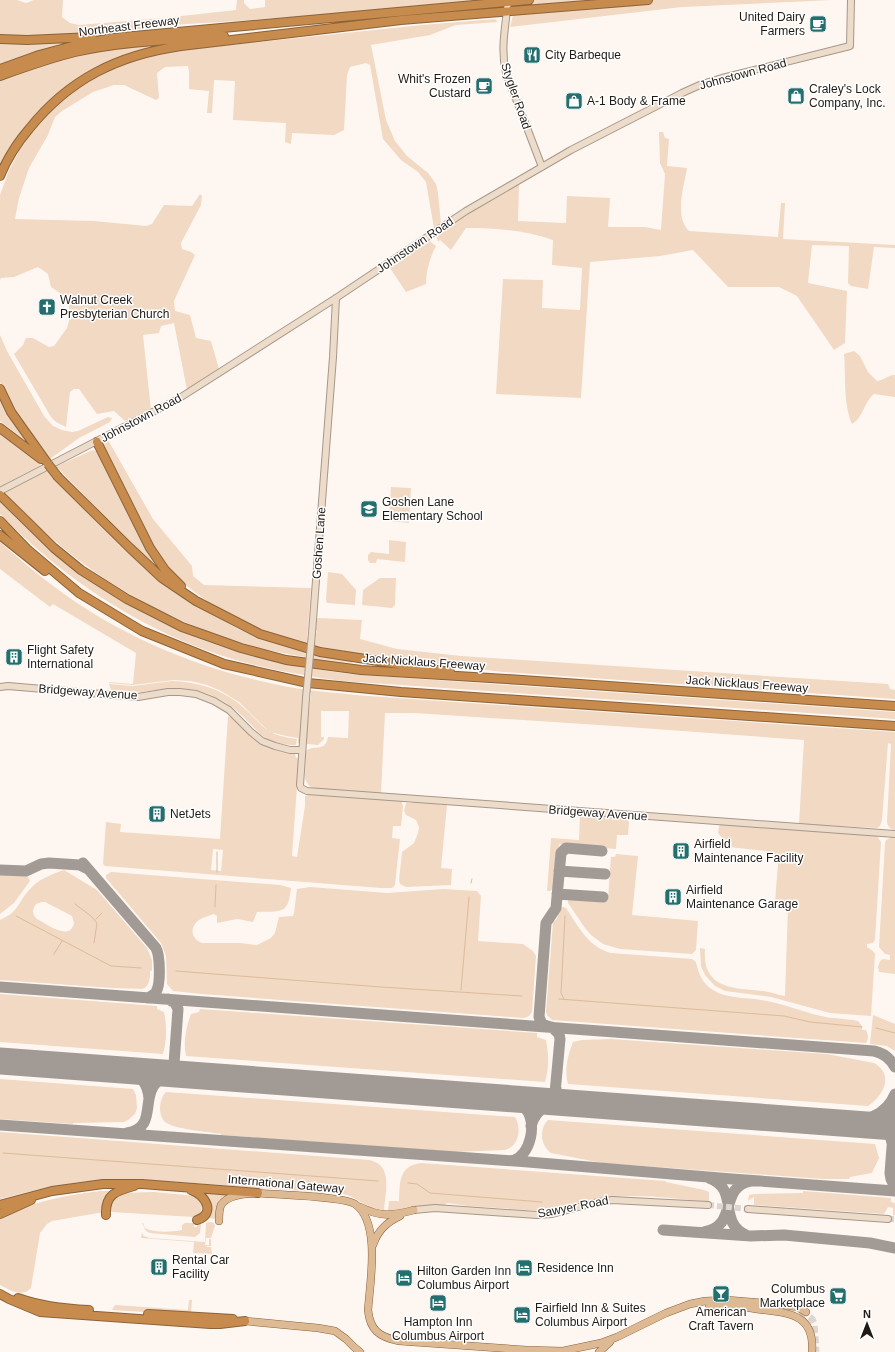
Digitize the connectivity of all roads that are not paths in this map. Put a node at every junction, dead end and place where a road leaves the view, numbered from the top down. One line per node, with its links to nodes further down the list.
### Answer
1 (529, 0): 4 (highway, Northeast Freeway)
2 (648, 0): 5 (highway)
3 (852, 0): 11 (street, Johnstown Road)
4 (508, 1): 5 (street, Stygler Road); 7 (highway, Northeast Freeway)
5 (508, 11): 6 (highway); 11 (street, Stygler Road)
6 (310, 30): 10 (highway); 12 (highway)
7 (133, 36): 8 (highway); 9 (highway, Northeast Freeway)
8 (0, 38)
9 (0, 69)
10 (0, 76)
11 (542, 167): 14 (street, Johnstown Road)
12 (1, 173): 13 (highway)
13 (0, 181)
14 (336, 298): 17 (street, Johnstown Road); 29 (street, Goshen Lane, bridge)
15 (0, 389): 18 (highway)
16 (0, 428): 18 (highway)
17 (97, 442): 19 (street, Johnstown Road); 24 (highway)
18 (39, 455): 24 (highway, bridge)
19 (0, 491)
20 (0, 495): 25 (highway, Jack Nicklaus Freeway)
21 (0, 521): 23 (highway)
22 (0, 536): 23 (highway)
23 (79, 593): 28 (highway)
24 (196, 601): 25 (highway)
25 (488, 678): 27 (highway, Jack Nicklaus Freeway)
26 (0, 687): 29 (street, Bridgeway Avenue)
27 (895, 706)
28 (895, 726)
29 (302, 750): 30 (street, Goshen Lane)
30 (301, 788): 31 (street, Bridgeway Avenue)
31 (895, 834)
32 (142, 1184): 33 (highway, International Gateway); 34 (highway, International Gateway); 42 (highway)
33 (170, 1186): 35 (highway, International Gateway); 44 (highway)
34 (52, 1191): 37 (highway, International Gateway); 41 (highway)
35 (258, 1193): 36 (main road, International Gateway); 45 (main road)
36 (355, 1204): 40 (main road); 46 (main road, International Gateway)
37 (0, 1205)
38 (708, 1205): 40 (street, Sawyer Road)
39 (748, 1209): 43 (street)
40 (414, 1210): 46 (main road)
41 (0, 1214)
42 (106, 1215)
43 (888, 1219)
44 (197, 1220)
45 (219, 1222)
46 (371, 1248): 53 (main road, International Gateway)
47 (0, 1289): 51 (highway)
48 (0, 1294): 51 (highway)
49 (806, 1312): 50 (main road)
50 (666, 1313): 52 (main road, International Gateway); 59 (main road)
51 (245, 1321): 55 (main road)
52 (617, 1338): 54 (main road, International Gateway); 58 (main road)
53 (458, 1346): 54 (main road, International Gateway); 56 (main road)
54 (563, 1351): 57 (main road)
55 (360, 1352)
56 (493, 1352)
57 (572, 1352)
58 (599, 1352)
59 (812, 1352)

